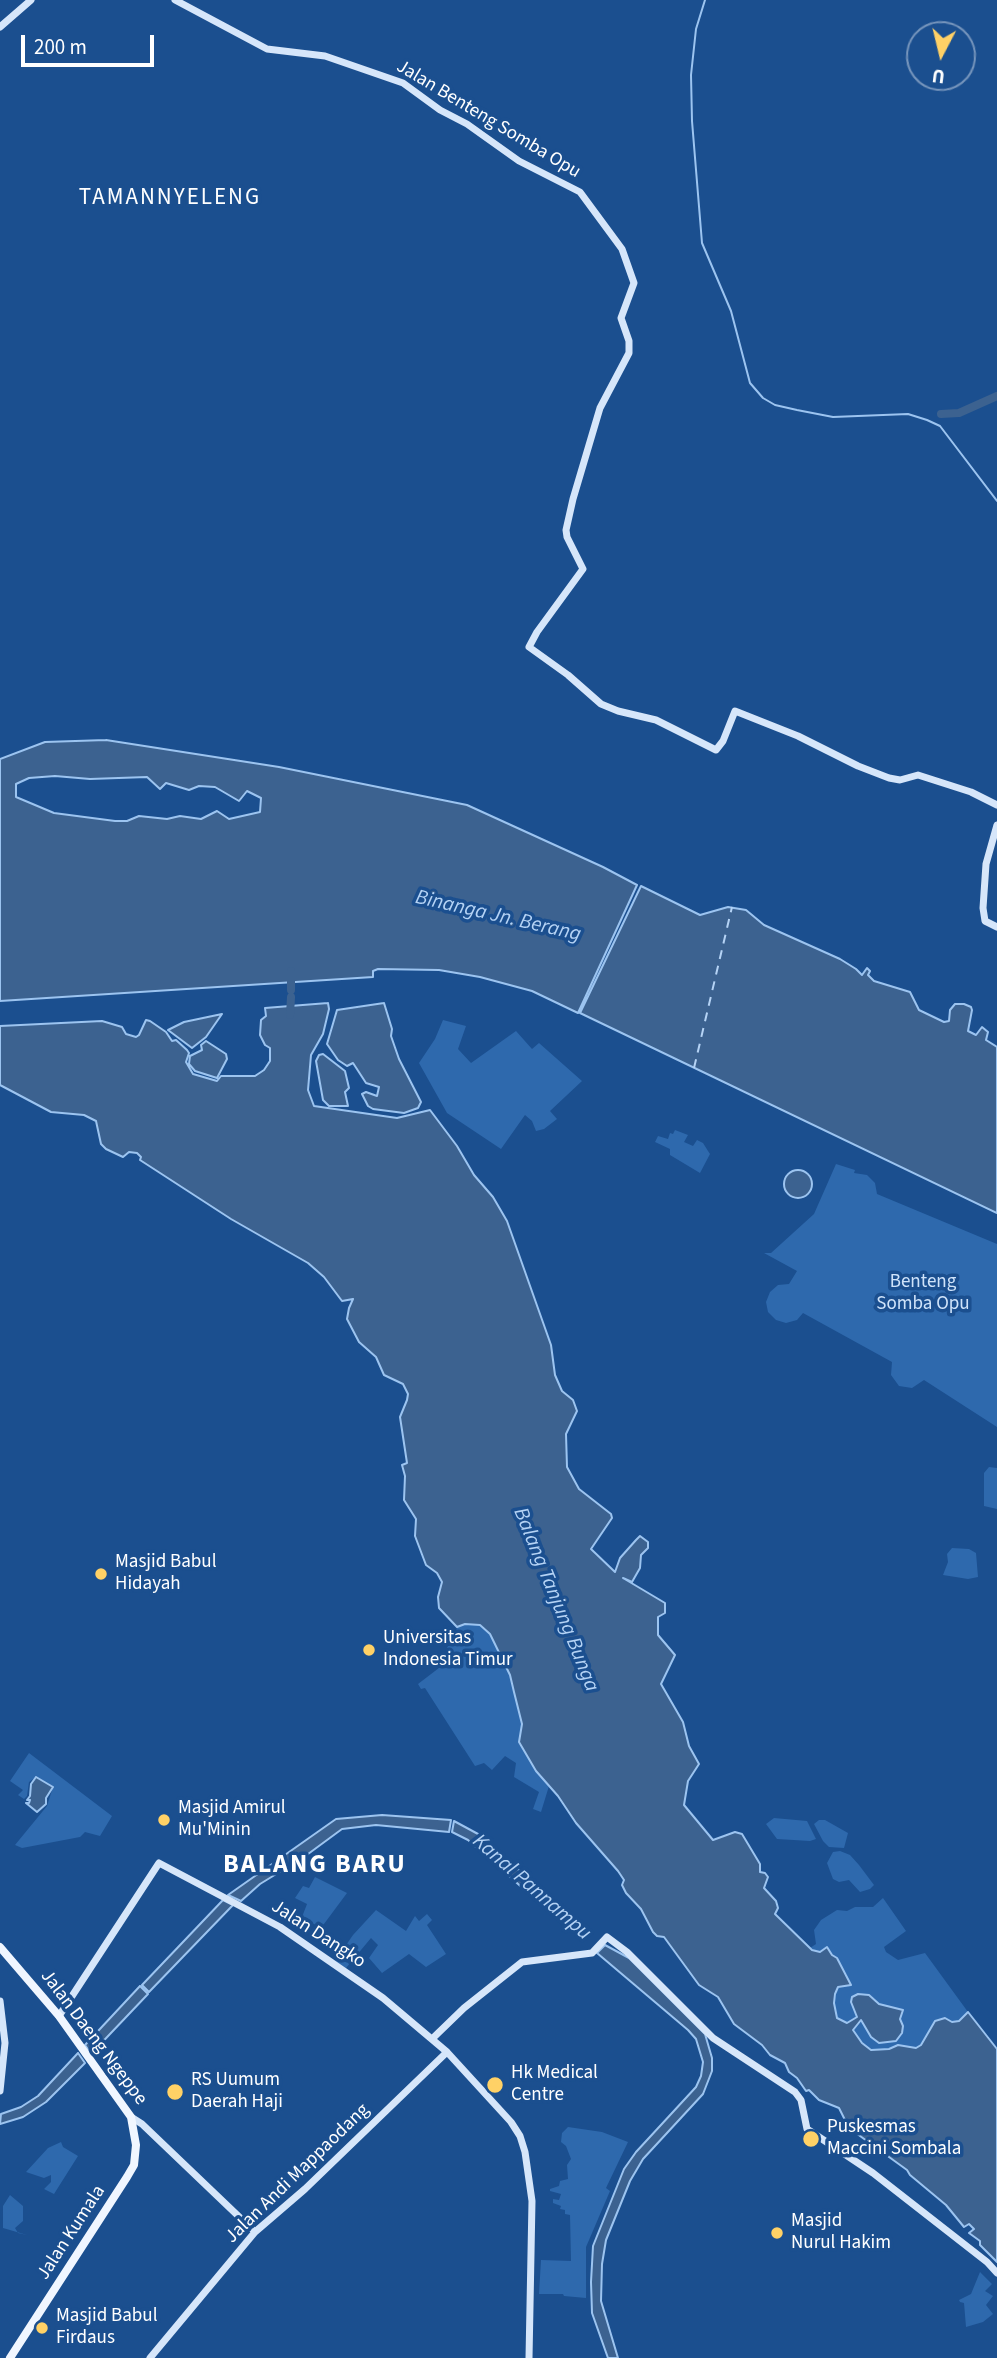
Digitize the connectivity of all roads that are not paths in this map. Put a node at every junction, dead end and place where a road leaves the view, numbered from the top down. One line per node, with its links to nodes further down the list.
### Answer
1 (31, 0): 3 (street)
2 (175, 0): 4 (street, Jalan Benteng Somba Opu)
3 (0, 27)
4 (997, 805)
5 (997, 825): 6 (street)
6 (997, 927)
7 (0, 1947): 9 (main road, Jalan Daeng Ngeppe)
8 (0, 2001): 12 (street)
9 (59, 2017): 10 (street, Jalan Dangko); 13 (main road, Jalan Daeng Ngeppe)
10 (433, 2038): 11 (street, Jalan Dangko); 15 (street)
11 (447, 2052): 14 (street, Jalan Andi Mappaodang); 18 (street, Jalan Dangko)
12 (0, 2091)
13 (131, 2117): 14 (street, Jalan Daeng Ngeppe); 16 (main road, Jalan Kumala)
14 (255, 2232): 17 (street, Jalan Andi Mappaodang)
15 (997, 2273)
16 (10, 2358)
17 (150, 2358)
18 (529, 2358)

